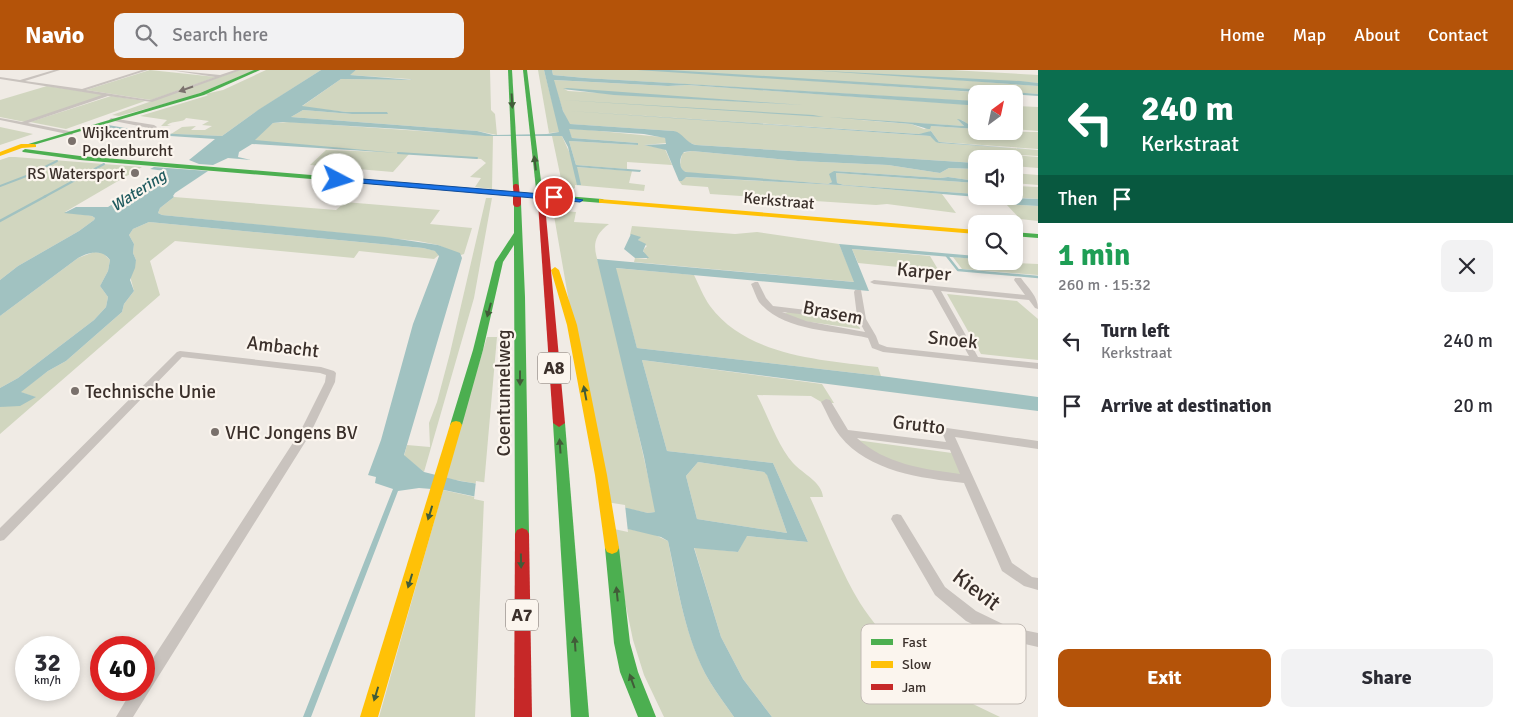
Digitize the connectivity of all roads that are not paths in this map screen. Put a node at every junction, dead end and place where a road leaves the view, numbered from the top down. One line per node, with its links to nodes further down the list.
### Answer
1 (58, 70): 10 (street)
2 (146, 70): 12 (street)
3 (172, 70): 7 (street)
4 (239, 70): 11 (street)
5 (258, 70): 11 (main road)
6 (510, 70): 22 (main road, Coentunnelweg / A7, one-way to 22, bridge)
7 (186, 71): 11 (street)
8 (526, 71): 25 (main road, A8, one-way to 8, bridge)
9 (0, 78): 10 (street)
10 (18, 81): 12 (street)
11 (222, 81): 13 (street, one-way to 13); 15 (main road)
12 (80, 90): 13 (street)
13 (110, 95): 16 (street)
14 (0, 119): 16 (street)
15 (113, 120): 17 (street); 18 (main road)
16 (23, 123): 18 (street)
17 (154, 127)
18 (70, 132): 19 (main road)
19 (25, 149): 20 (main road); 21 (main road, Kerkstraat)
20 (0, 156)
21 (968, 231)
22 (518, 233): 50 (main road, one-way to 50); 51 (main road, Coentunnelweg / A7, one-way to 51)
23 (1023, 235): 24 (main road)
24 (1038, 236)
25 (545, 241): 52 (main road, A8, one-way to 25); 53 (main road, A8, one-way to 25)
26 (1018, 280): 31 (street)
27 (874, 282): 29 (street, Karper)
28 (755, 284): 33 (street, Brasem)
29 (935, 288): 31 (street, Karper); 36 (street)
30 (858, 292): 34 (street, Brasem)
31 (1032, 298): 32 (street)
32 (1038, 306)
33 (771, 308): 34 (street, Brasem); 35 (street, Brasem)
34 (862, 319): 35 (street, Brasem)
35 (872, 336): 36 (street, Snoek)
36 (975, 359): 37 (street, Snoek)
37 (1038, 366)
38 (826, 402): 39 (street)
39 (844, 433): 41 (street, Grutto); 42 (street)
40 (1038, 445): 41 (street)
41 (954, 447): 42 (street, Grutto)
42 (969, 480): 45 (street, Grutto)
43 (897, 518): 46 (street, Kievit)
44 (0, 536): 47 (street, Ambacht)
45 (1038, 584)
46 (987, 624)
47 (155, 669)
48 (134, 701): 49 (street)
49 (124, 717)
50 (369, 717)
51 (523, 717)
52 (582, 717)
53 (647, 717)

